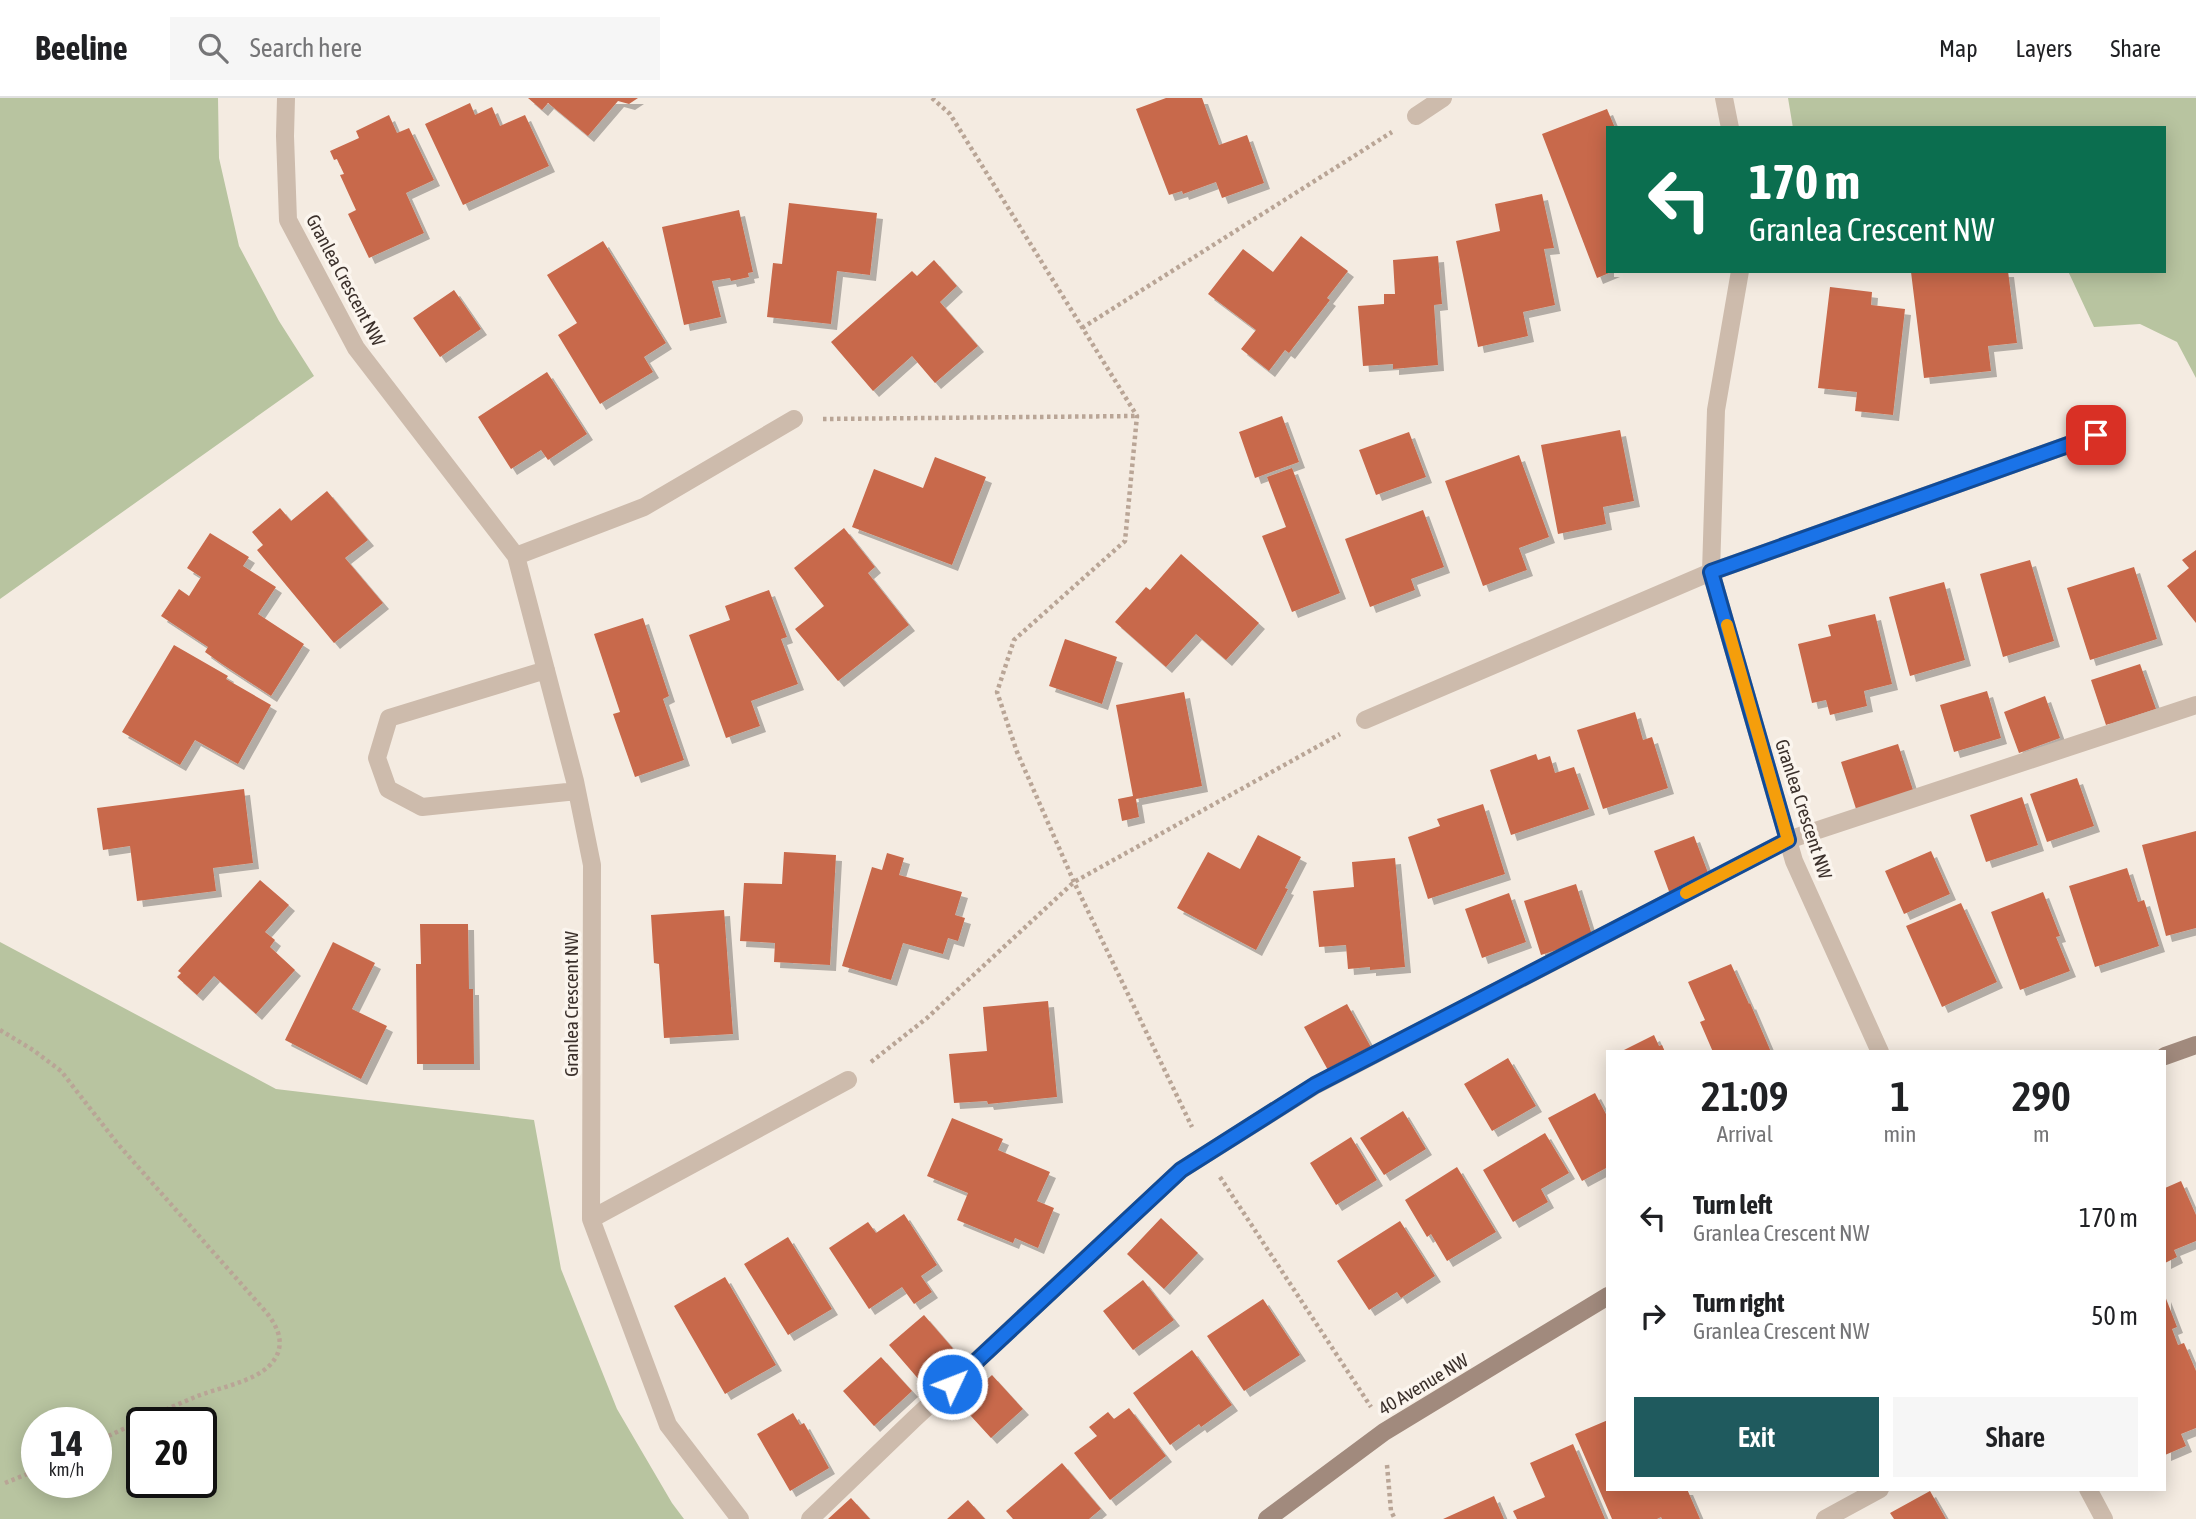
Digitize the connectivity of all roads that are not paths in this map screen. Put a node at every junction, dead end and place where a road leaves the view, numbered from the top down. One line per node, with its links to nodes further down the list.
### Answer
1 (286, 98): 9 (street, Granlea Crescent NW)
2 (1443, 98): 4 (street)
3 (1724, 98): 5 (street)
4 (1416, 116)
5 (1730, 126)
6 (1740, 273): 10 (street, Granlea Crescent NW)
7 (794, 419): 9 (street)
8 (2096, 435): 10 (street)
9 (516, 556): 11 (street, Granlea Crescent NW)
10 (1711, 572): 13 (street); 15 (street, Granlea Crescent NW)
11 (546, 670): 14 (street, Granlea Crescent NW); 14 (street)
12 (2196, 705): 15 (street)
13 (1365, 720)
14 (577, 791): 20 (street, Granlea Crescent NW)
15 (1788, 840): 17 (street, Granlea Crescent NW); 25 (street)
16 (2196, 1045): 18 (street)
17 (1879, 1050)
18 (2166, 1056)
19 (848, 1080): 20 (street)
20 (591, 1219): 24 (street, Granlea Crescent NW)
21 (1606, 1297): 26 (street, 40 Avenue NW)
22 (1876, 1491): 27 (street)
23 (2089, 1491): 28 (street)
24 (740, 1519)
25 (810, 1519)
26 (1267, 1519)
27 (1825, 1519)
28 (2104, 1519)

